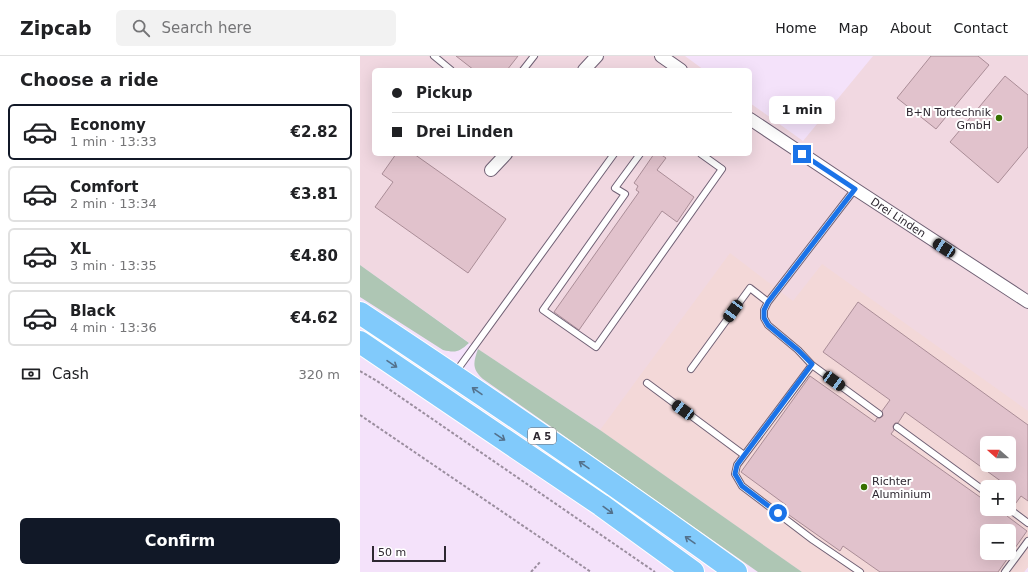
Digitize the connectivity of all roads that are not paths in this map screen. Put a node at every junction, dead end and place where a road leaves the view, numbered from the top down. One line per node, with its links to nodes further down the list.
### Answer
1 (434, 56): 5 (lane)
2 (534, 56): 6 (lane)
3 (597, 56): 7 (street)
4 (661, 56): 8 (street)
5 (449, 68)
6 (525, 68)
7 (586, 68)
8 (676, 68)
9 (752, 119): 15 (street, Drei Linden)
10 (504, 156): 14 (street)
11 (613, 156): 22 (lane)
12 (639, 156): 13 (lane)
13 (704, 156)
14 (491, 170)
15 (855, 189): 16 (lane); 17 (street, Drei Linden)
16 (768, 302): 20 (lane); 21 (lane)
17 (1028, 302)
18 (360, 313): 22 (highway, A 5)
19 (360, 342): 31 (highway, A 5, one-way to 31)
20 (812, 364): 24 (lane); 26 (lane)
21 (691, 369)
22 (453, 375): 32 (highway, A 5, one-way to 22)
23 (647, 383): 26 (lane)
24 (879, 414)
25 (897, 427): 27 (lane)
26 (744, 454): 33 (lane)
27 (980, 488)
28 (1016, 514): 29 (lane)
29 (1028, 523)
30 (1028, 541): 34 (lane)
31 (693, 572)
32 (736, 572)
33 (860, 572)
34 (1005, 572)

